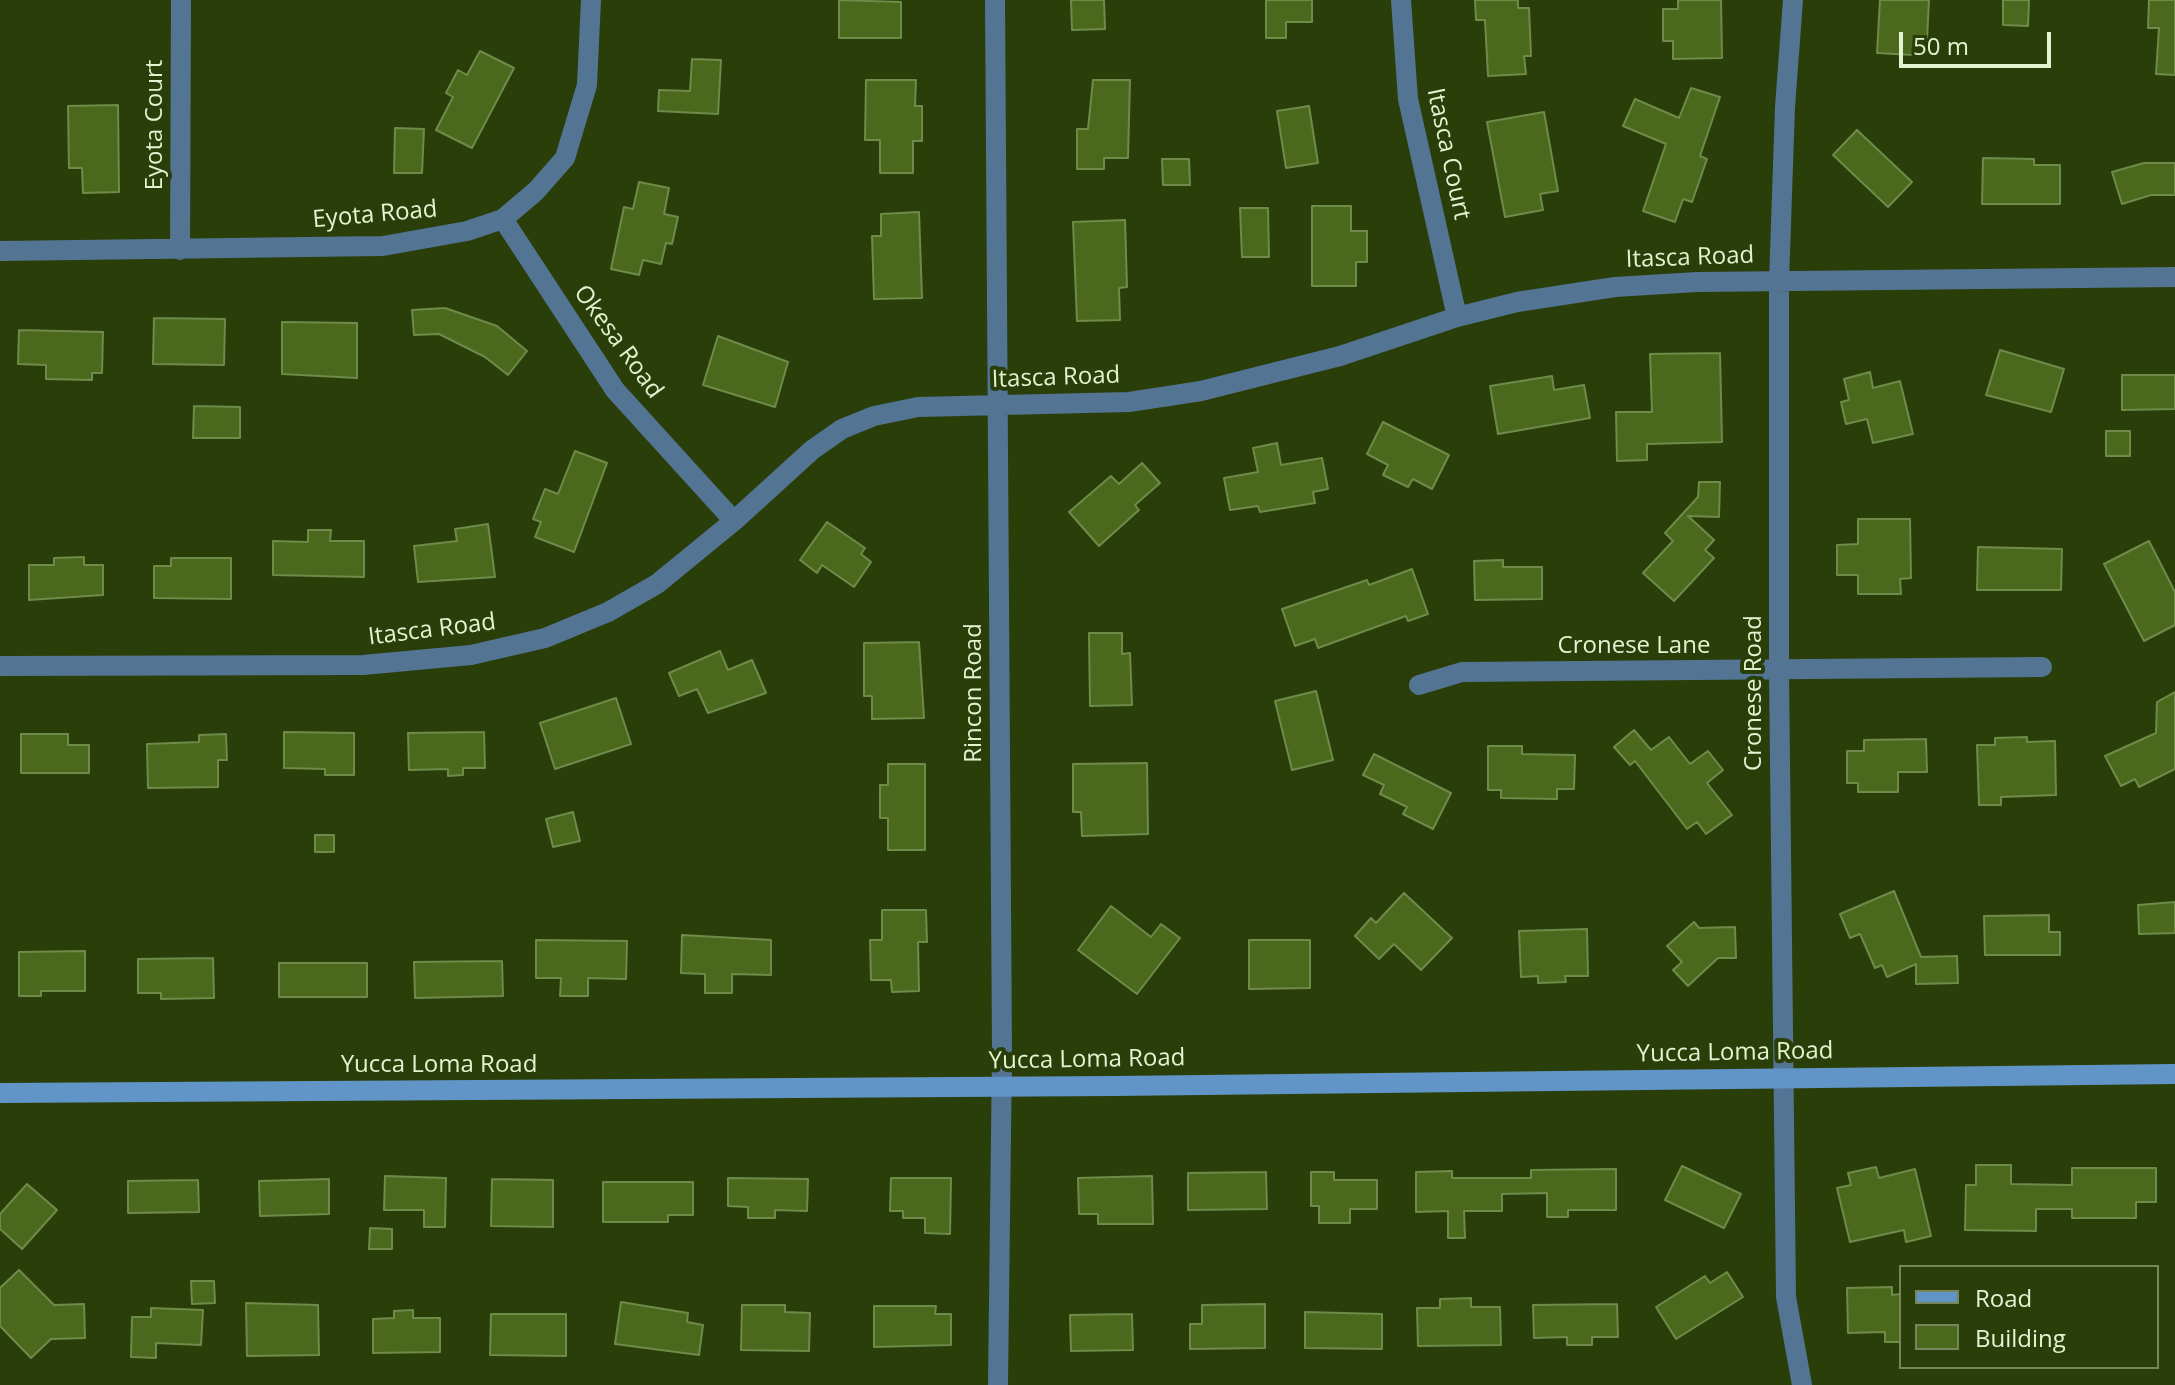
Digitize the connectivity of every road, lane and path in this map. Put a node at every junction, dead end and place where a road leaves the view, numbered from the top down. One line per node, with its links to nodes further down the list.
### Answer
1 (181, 0): 7 (street, Eyota Court)
2 (591, 0): 6 (street, Eyota Road)
3 (995, 0): 12 (street, Rincon Road)
4 (1401, 0): 11 (street, Itasca Court)
5 (1793, 0): 10 (street, Cronese Road)
6 (503, 219): 7 (street, Eyota Road); 13 (street, Okesa Road)
7 (180, 250): 8 (street, Eyota Road)
8 (0, 251)
9 (2175, 277): 10 (street, Itasca Road)
10 (1779, 282): 11 (street, Itasca Road); 16 (street, Cronese Road)
11 (1457, 317): 12 (street, Itasca Road)
12 (998, 406): 13 (street, Itasca Road); 20 (street, Rincon Road)
13 (734, 521): 14 (street, Itasca Road)
14 (0, 666)
15 (2042, 667): 16 (street, Cronese Lane)
16 (1779, 672): 17 (street, Cronese Lane); 19 (street, Cronese Road)
17 (1419, 685)
18 (2175, 1074): 19 (main road, Yucca Loma Road)
19 (1783, 1078): 20 (main road, Yucca Loma Road); 23 (street, Cronese Road)
20 (1002, 1087): 21 (main road, Yucca Loma Road); 22 (street, Rincon Road)
21 (0, 1093)
22 (998, 1385)
23 (1802, 1385)

